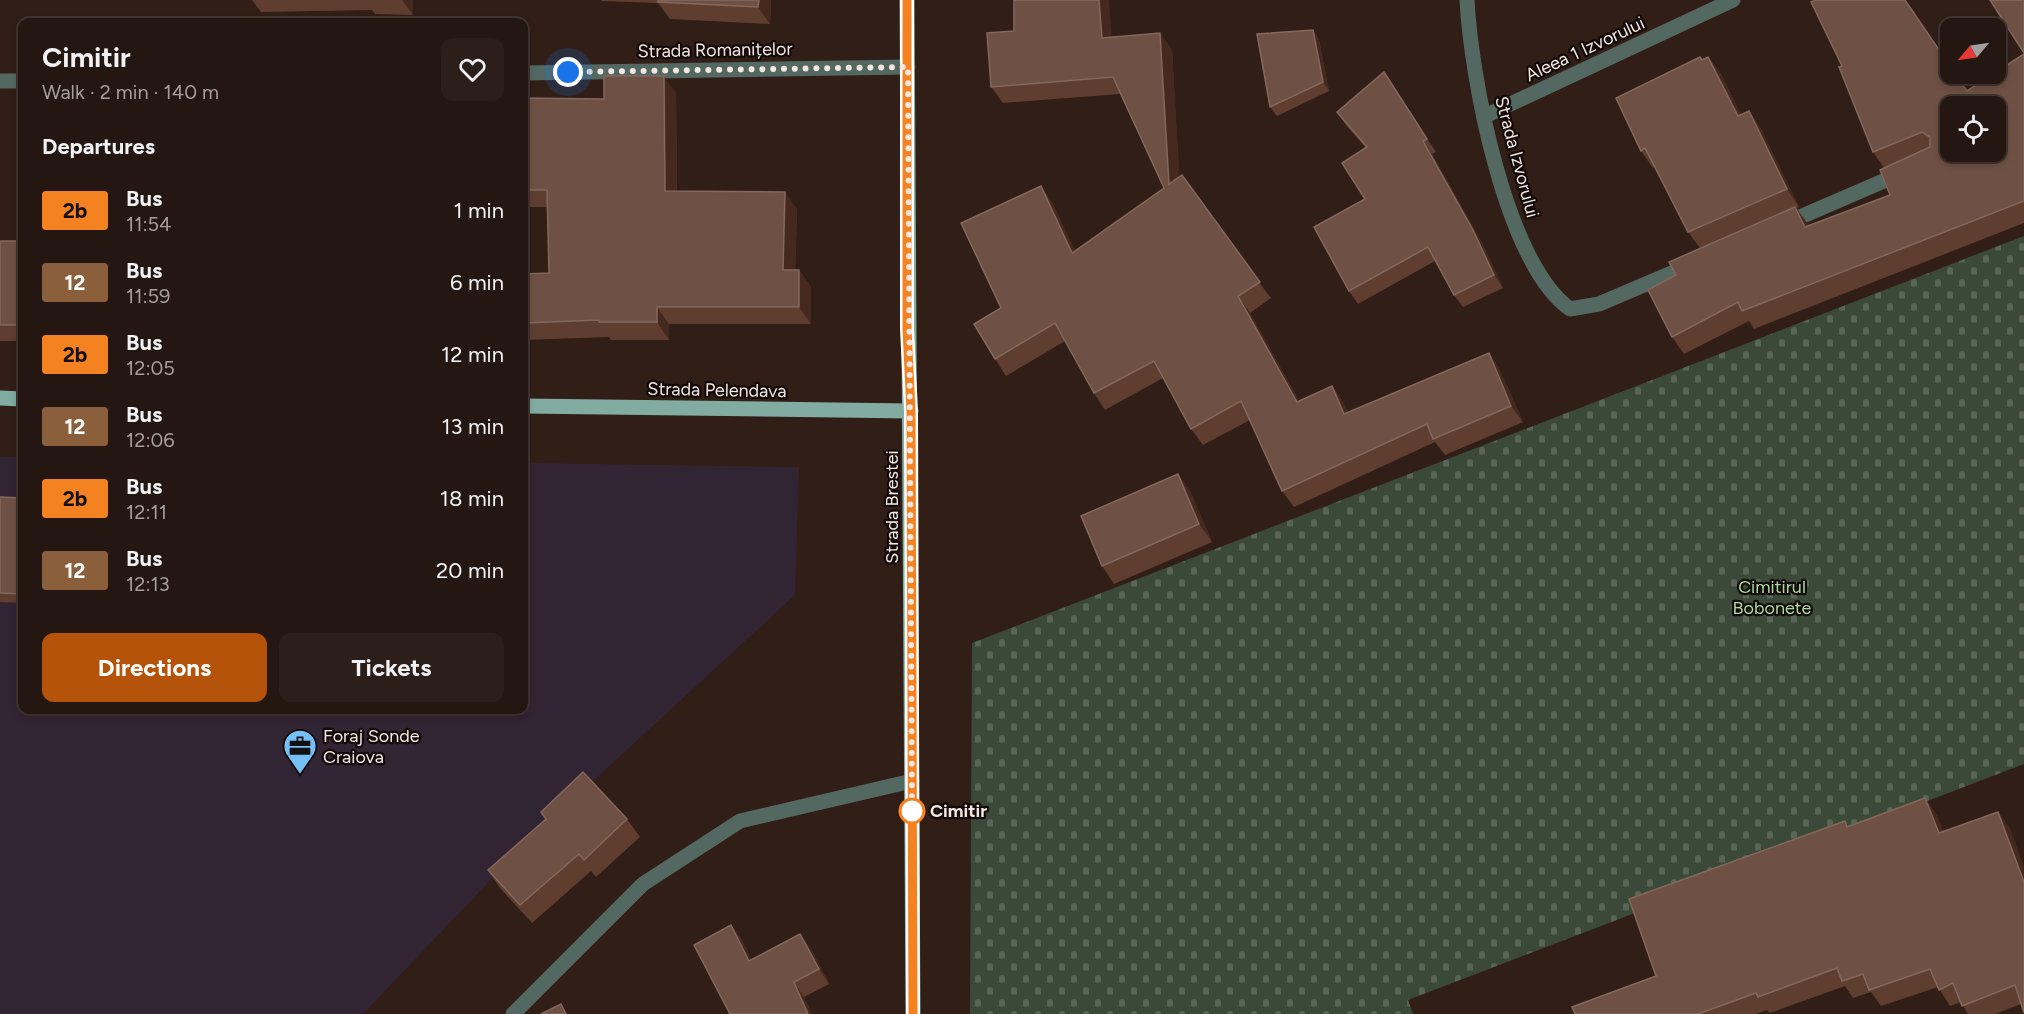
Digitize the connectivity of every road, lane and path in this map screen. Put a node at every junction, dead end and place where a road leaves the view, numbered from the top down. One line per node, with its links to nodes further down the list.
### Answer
1 (907, 0): 4 (main road, Strada Brestei)
2 (1467, 0): 8 (street, Strada Izvorului)
3 (1733, 0): 8 (street, Aleea 1 Izvorului)
4 (908, 67): 5 (street, Strada Romanițelor); 15 (main road, Strada Brestei)
5 (528, 73)
6 (0, 81): 7 (street)
7 (18, 81)
8 (1485, 116): 11 (street, Strada Izvorului)
9 (1912, 168): 10 (street)
10 (1772, 229)
11 (1707, 258)
12 (0, 398): 13 (main road)
13 (18, 399)
14 (528, 406): 15 (main road, Strada Pelendava)
15 (911, 411): 16 (main road, Strada Brestei)
16 (912, 782): 17 (street); 18 (main road, Strada Brestei)
17 (513, 1014)
18 (914, 1014)

